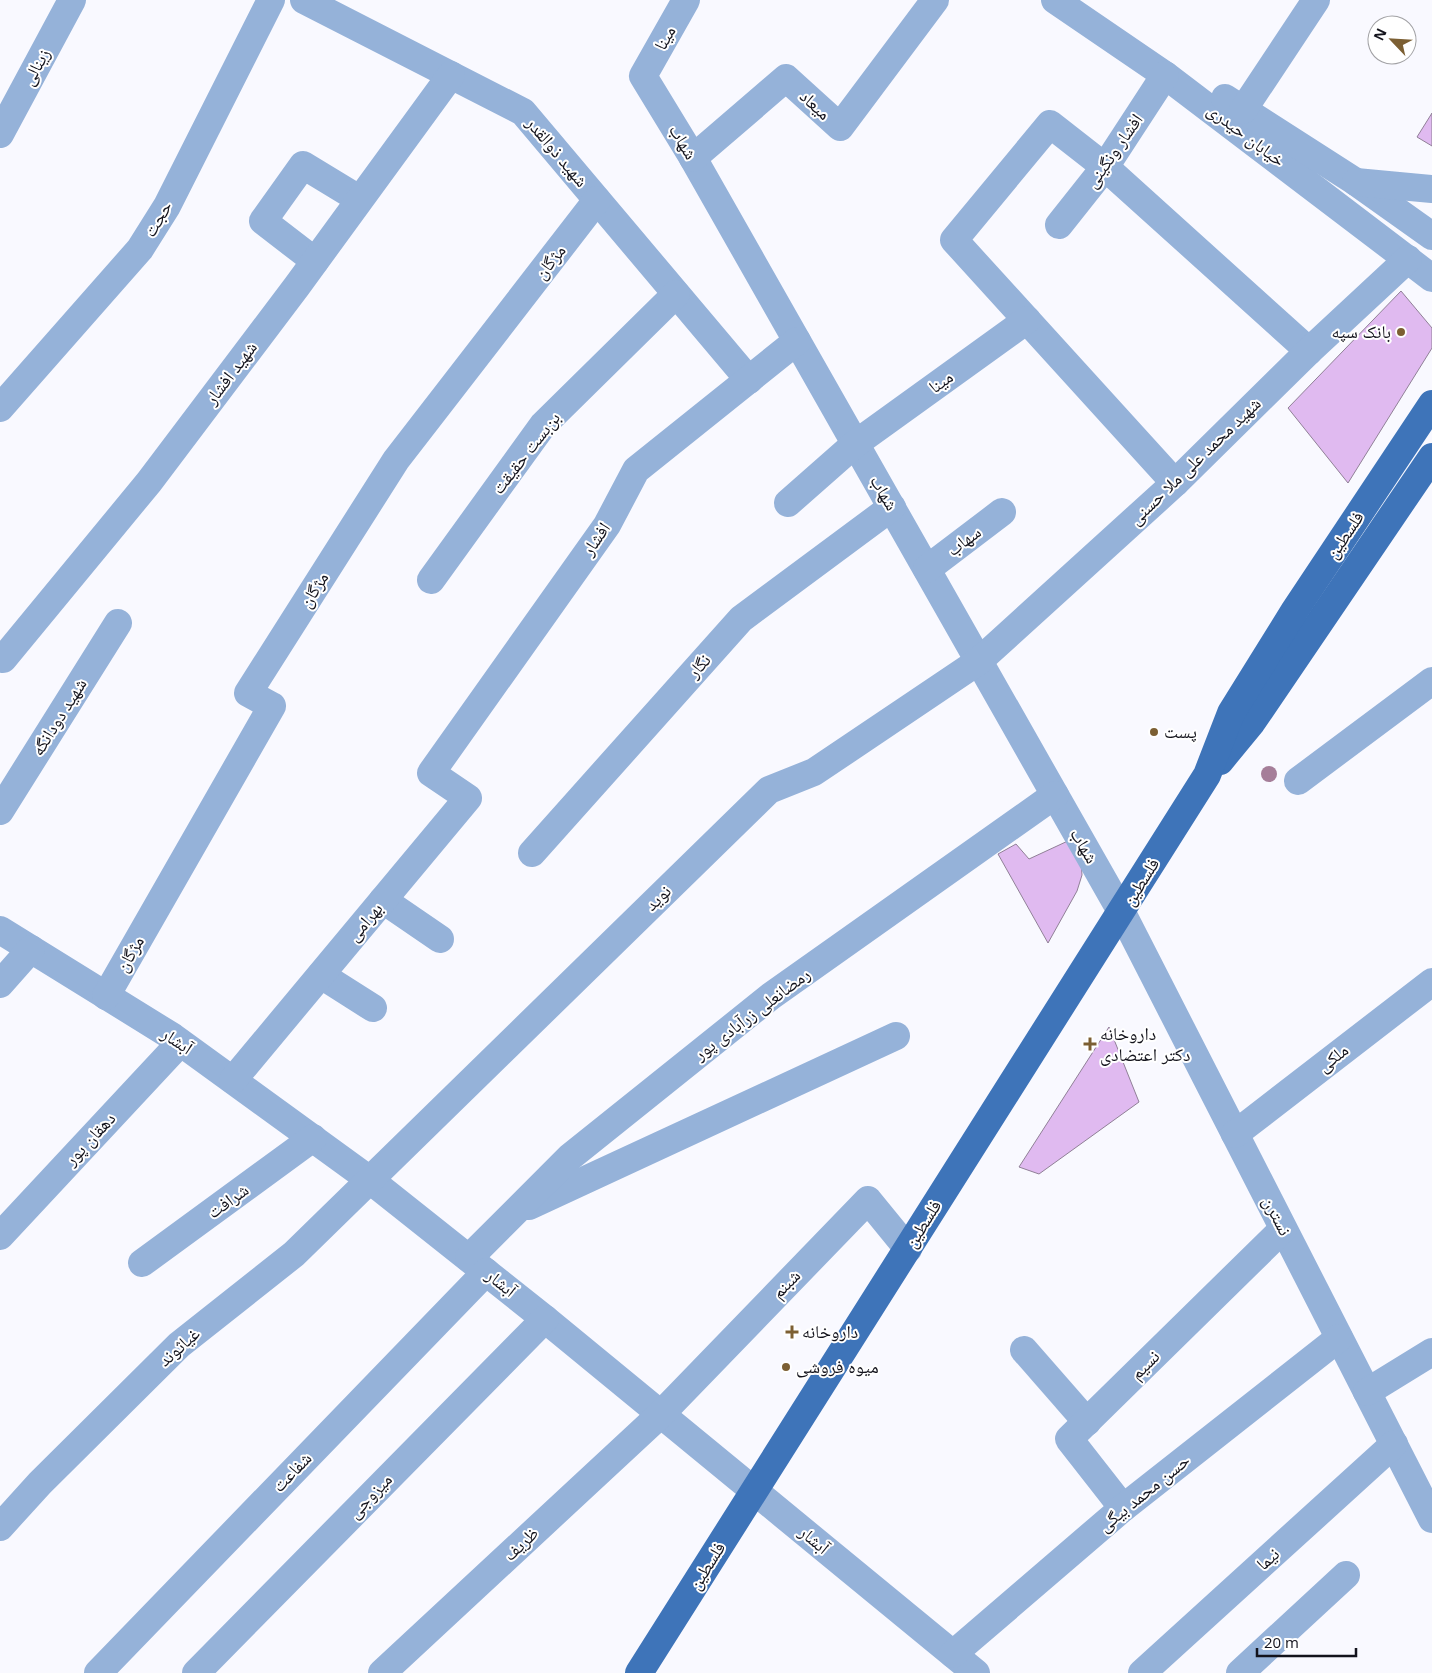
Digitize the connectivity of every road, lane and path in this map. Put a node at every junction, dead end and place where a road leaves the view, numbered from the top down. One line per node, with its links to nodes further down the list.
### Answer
1 (72, 0): 13 (street, زینالی)
2 (271, 0): 31 (street, حجت)
3 (304, 0): 9 (street, شهید ذوالقدر)
4 (686, 0): 11 (street, مینا)
5 (935, 0): 14 (street, میعاد)
6 (1055, 0): 10 (street, خیابان حیدری)
7 (1084, 0): 12 (street, خیابان حیدری)
8 (1316, 0): 12 (street)
9 (451, 75): 18 (street, شهید افشار); 19 (street, شهید ذوالقدر)
10 (1165, 75): 15 (street, افشار ونگینی); 22 (street, خیابان حیدری)
11 (644, 76): 14 (street, شهاب)
12 (1243, 110): 16 (street, خیابان حیدری)
13 (0, 134)
14 (693, 158): 27 (street, شهاب)
15 (1105, 167): 20 (street, افشار ونگینی); 26 (street); 28 (street)
16 (1356, 182): 17 (street); 21 (street, خیابان حیدری)
17 (1432, 190)
18 (359, 199): 23 (street, شهید افشار); 23 (street)
19 (598, 200): 25 (street, شهید ذوالقدر); 58 (street, مژگان)
20 (1060, 225)
21 (1432, 236)
22 (1408, 259): 24 (street, خیابان حیدری); 28 (street, شهید محمد علی ملا حسنی)
23 (314, 261): 41 (street, شهید افشار)
24 (1432, 278)
25 (676, 294): 29 (street, شهید ذوالقدر); 39 (street, بن‌بست حقیقت)
26 (1027, 320): 32 (street, مینا); 34 (street)
27 (797, 341): 29 (street, افشار); 32 (street, شهاب)
28 (1309, 351): 34 (street, شهید محمد علی ملا حسنی)
29 (749, 380): 44 (street, افشار)
30 (1432, 404): 45 (main road, فلسطین)
31 (0, 408)
32 (856, 444): 35 (street, مینا); 36 (street, شهاب)
33 (1432, 456): 45 (main road, فلسطین)
34 (1175, 483): 42 (street, شهید محمد علی ملا حسنی)
35 (788, 503)
36 (892, 507): 38 (street, شهاب); 49 (street, نگار)
37 (1002, 512): 38 (street, سهاب)
38 (927, 569): 42 (street, شهاب)
39 (431, 580)
40 (118, 623): 48 (street, شهید دودانگه)
41 (0, 658)
42 (979, 661): 47 (street, شهاب); 65 (street, نوید)
43 (1432, 681): 46 (street)
44 (430, 773): 50 (street, بهرامی)
45 (1207, 775): 51 (main road, فلسطین)
46 (1298, 781)
47 (1055, 796): 51 (street, شهاب); 66 (street, رمضانعلی زرآبادی پور)
48 (0, 811)
49 (532, 853)
50 (383, 900): 53 (street); 55 (street, بهرامی)
51 (1122, 912): 63 (street, نسترن); 69 (main road, فلسطین)
52 (0, 930): 54 (street, آبشار)
53 (440, 940)
54 (31, 949): 57 (street); 58 (street, آبشار)
55 (321, 975): 59 (street); 62 (street, بهرامی)
56 (1432, 982): 63 (street, ملکی)
57 (0, 984)
58 (106, 996): 61 (street, آبشار)
59 (373, 1008)
60 (896, 1036): 66 (street)
61 (180, 1043): 62 (street, آبشار); 68 (street, دهقان پور)
62 (234, 1080): 64 (street, آبشار)
63 (1235, 1134): 67 (street, نسترن)
64 (314, 1138): 65 (street, آبشار); 70 (street, شرافت)
65 (370, 1180): 71 (street, آبشار); 83 (street, غیاثوند)
66 (514, 1213): 71 (street, رمضانعلی زرآبادی پور)
67 (1283, 1228): 73 (street, نسترن); 78 (street, نسیم)
68 (0, 1236)
69 (908, 1249): 77 (street, شبنم); 80 (main road, فلسطین)
70 (142, 1263)
71 (478, 1265): 72 (street, آبشار); 86 (street, شفاعت)
72 (544, 1319): 77 (street, آبشار); 87 (street, میزوجی)
73 (1339, 1338): 76 (street, نسترن); 81 (street, حسن محمد بیگی)
74 (1024, 1350): 78 (street)
75 (1432, 1352): 76 (street)
76 (1367, 1392): 79 (street, نسترن)
77 (661, 1414): 80 (street, آبشار); 88 (street, ظریف)
78 (1087, 1422): 81 (street, نسیم)
79 (1394, 1444): 82 (street, نسترن); 91 (street, نیما)
80 (754, 1491): 85 (street, آبشار); 89 (main road, فلسطین)
81 (1123, 1508): 85 (street, حسن محمد بیگی)
82 (1432, 1519)
83 (0, 1527)
84 (1346, 1575): 92 (street)
85 (953, 1654): 90 (street, آبشار)
86 (98, 1673)
87 (196, 1673)
88 (382, 1673)
89 (639, 1673)
90 (976, 1673)
91 (1142, 1673)
92 (1240, 1673)

